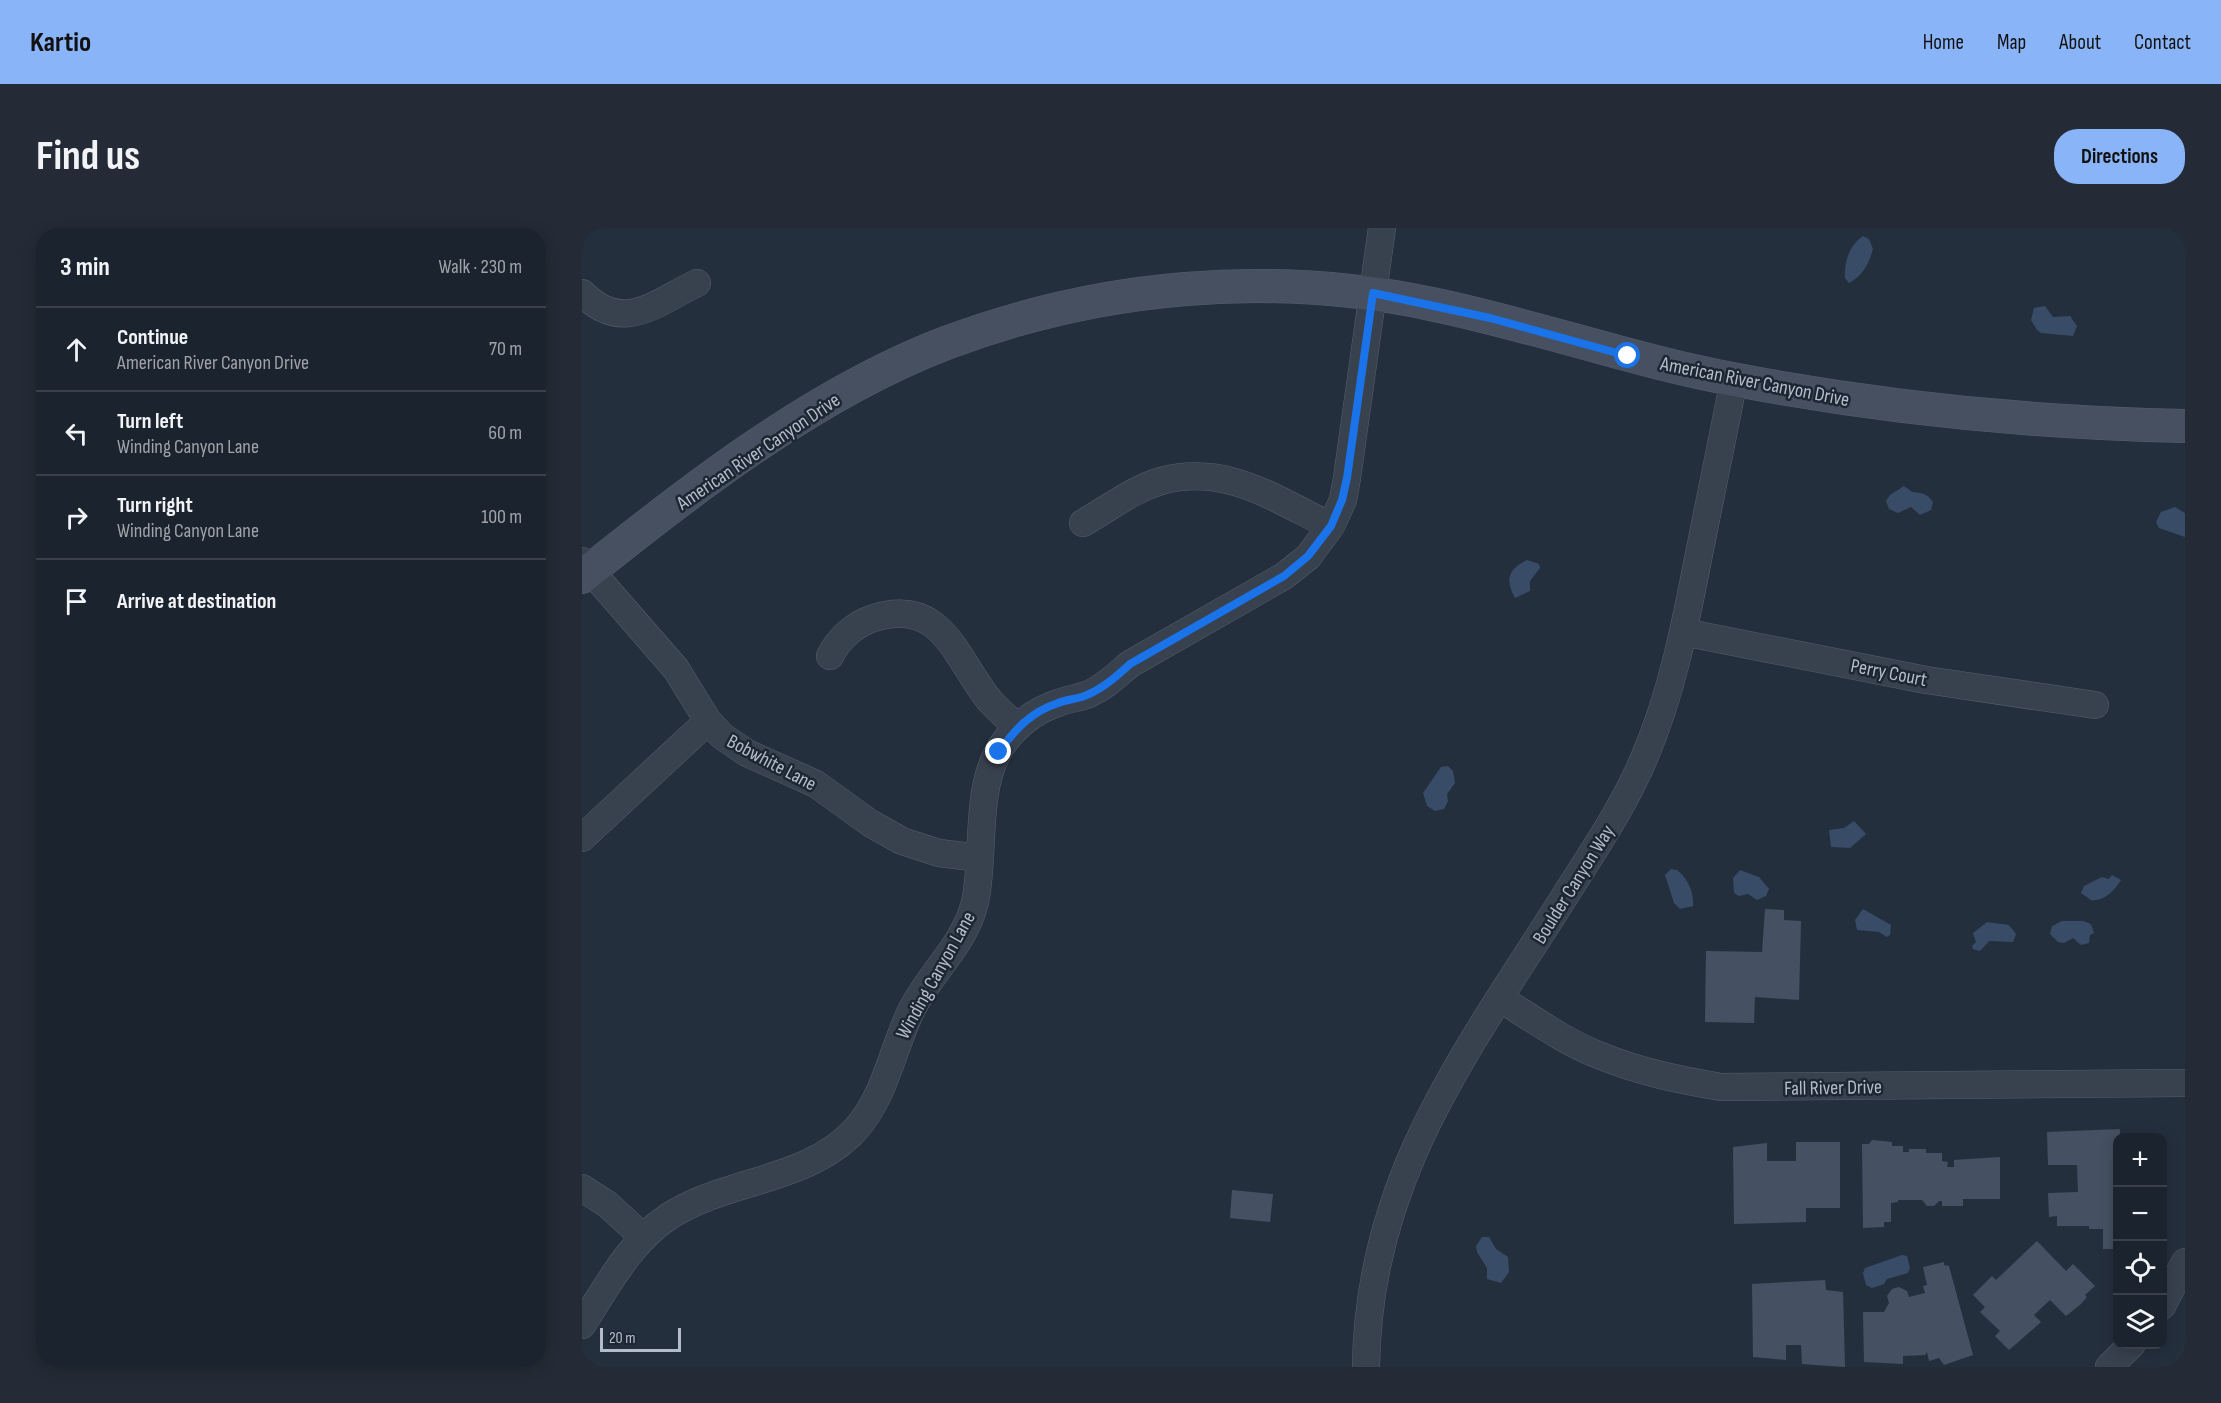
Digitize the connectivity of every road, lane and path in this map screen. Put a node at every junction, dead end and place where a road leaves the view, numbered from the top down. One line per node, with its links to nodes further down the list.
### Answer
1 (1382, 228): 4 (street, Winding Canyon Lane)
2 (697, 283): 3 (street)
3 (582, 293)
4 (1373, 293): 5 (main road, American River Canyon Drive); 8 (street, Winding Canyon Lane); 9 (main road, American River Canyon Drive)
5 (1734, 380): 6 (main road, American River Canyon Drive); 10 (street, Boulder Canyon Way)
6 (2185, 426)
7 (1083, 523): 8 (street)
8 (1331, 526): 14 (street, Winding Canyon Lane)
9 (585, 570): 13 (street, Bobwhite Lane)
10 (1683, 632): 12 (street, Perry Court); 17 (street, Boulder Canyon Way)
11 (830, 656): 14 (street)
12 (2095, 705)
13 (708, 721): 15 (street); 16 (street, Bobwhite Lane)
14 (1017, 727): 16 (street, Winding Canyon Lane)
15 (582, 838)
16 (980, 858): 20 (street, Winding Canyon Lane)
17 (1501, 999): 18 (street, Fall River Drive); 25 (street, Boulder Canyon Way)
18 (2185, 1083)
19 (582, 1188): 20 (street)
20 (643, 1237): 23 (street, Winding Canyon Lane)
21 (2185, 1262): 22 (street)
22 (2167, 1297)
23 (582, 1325)
24 (2127, 1349): 26 (street)
25 (1366, 1367)
26 (2109, 1367)

